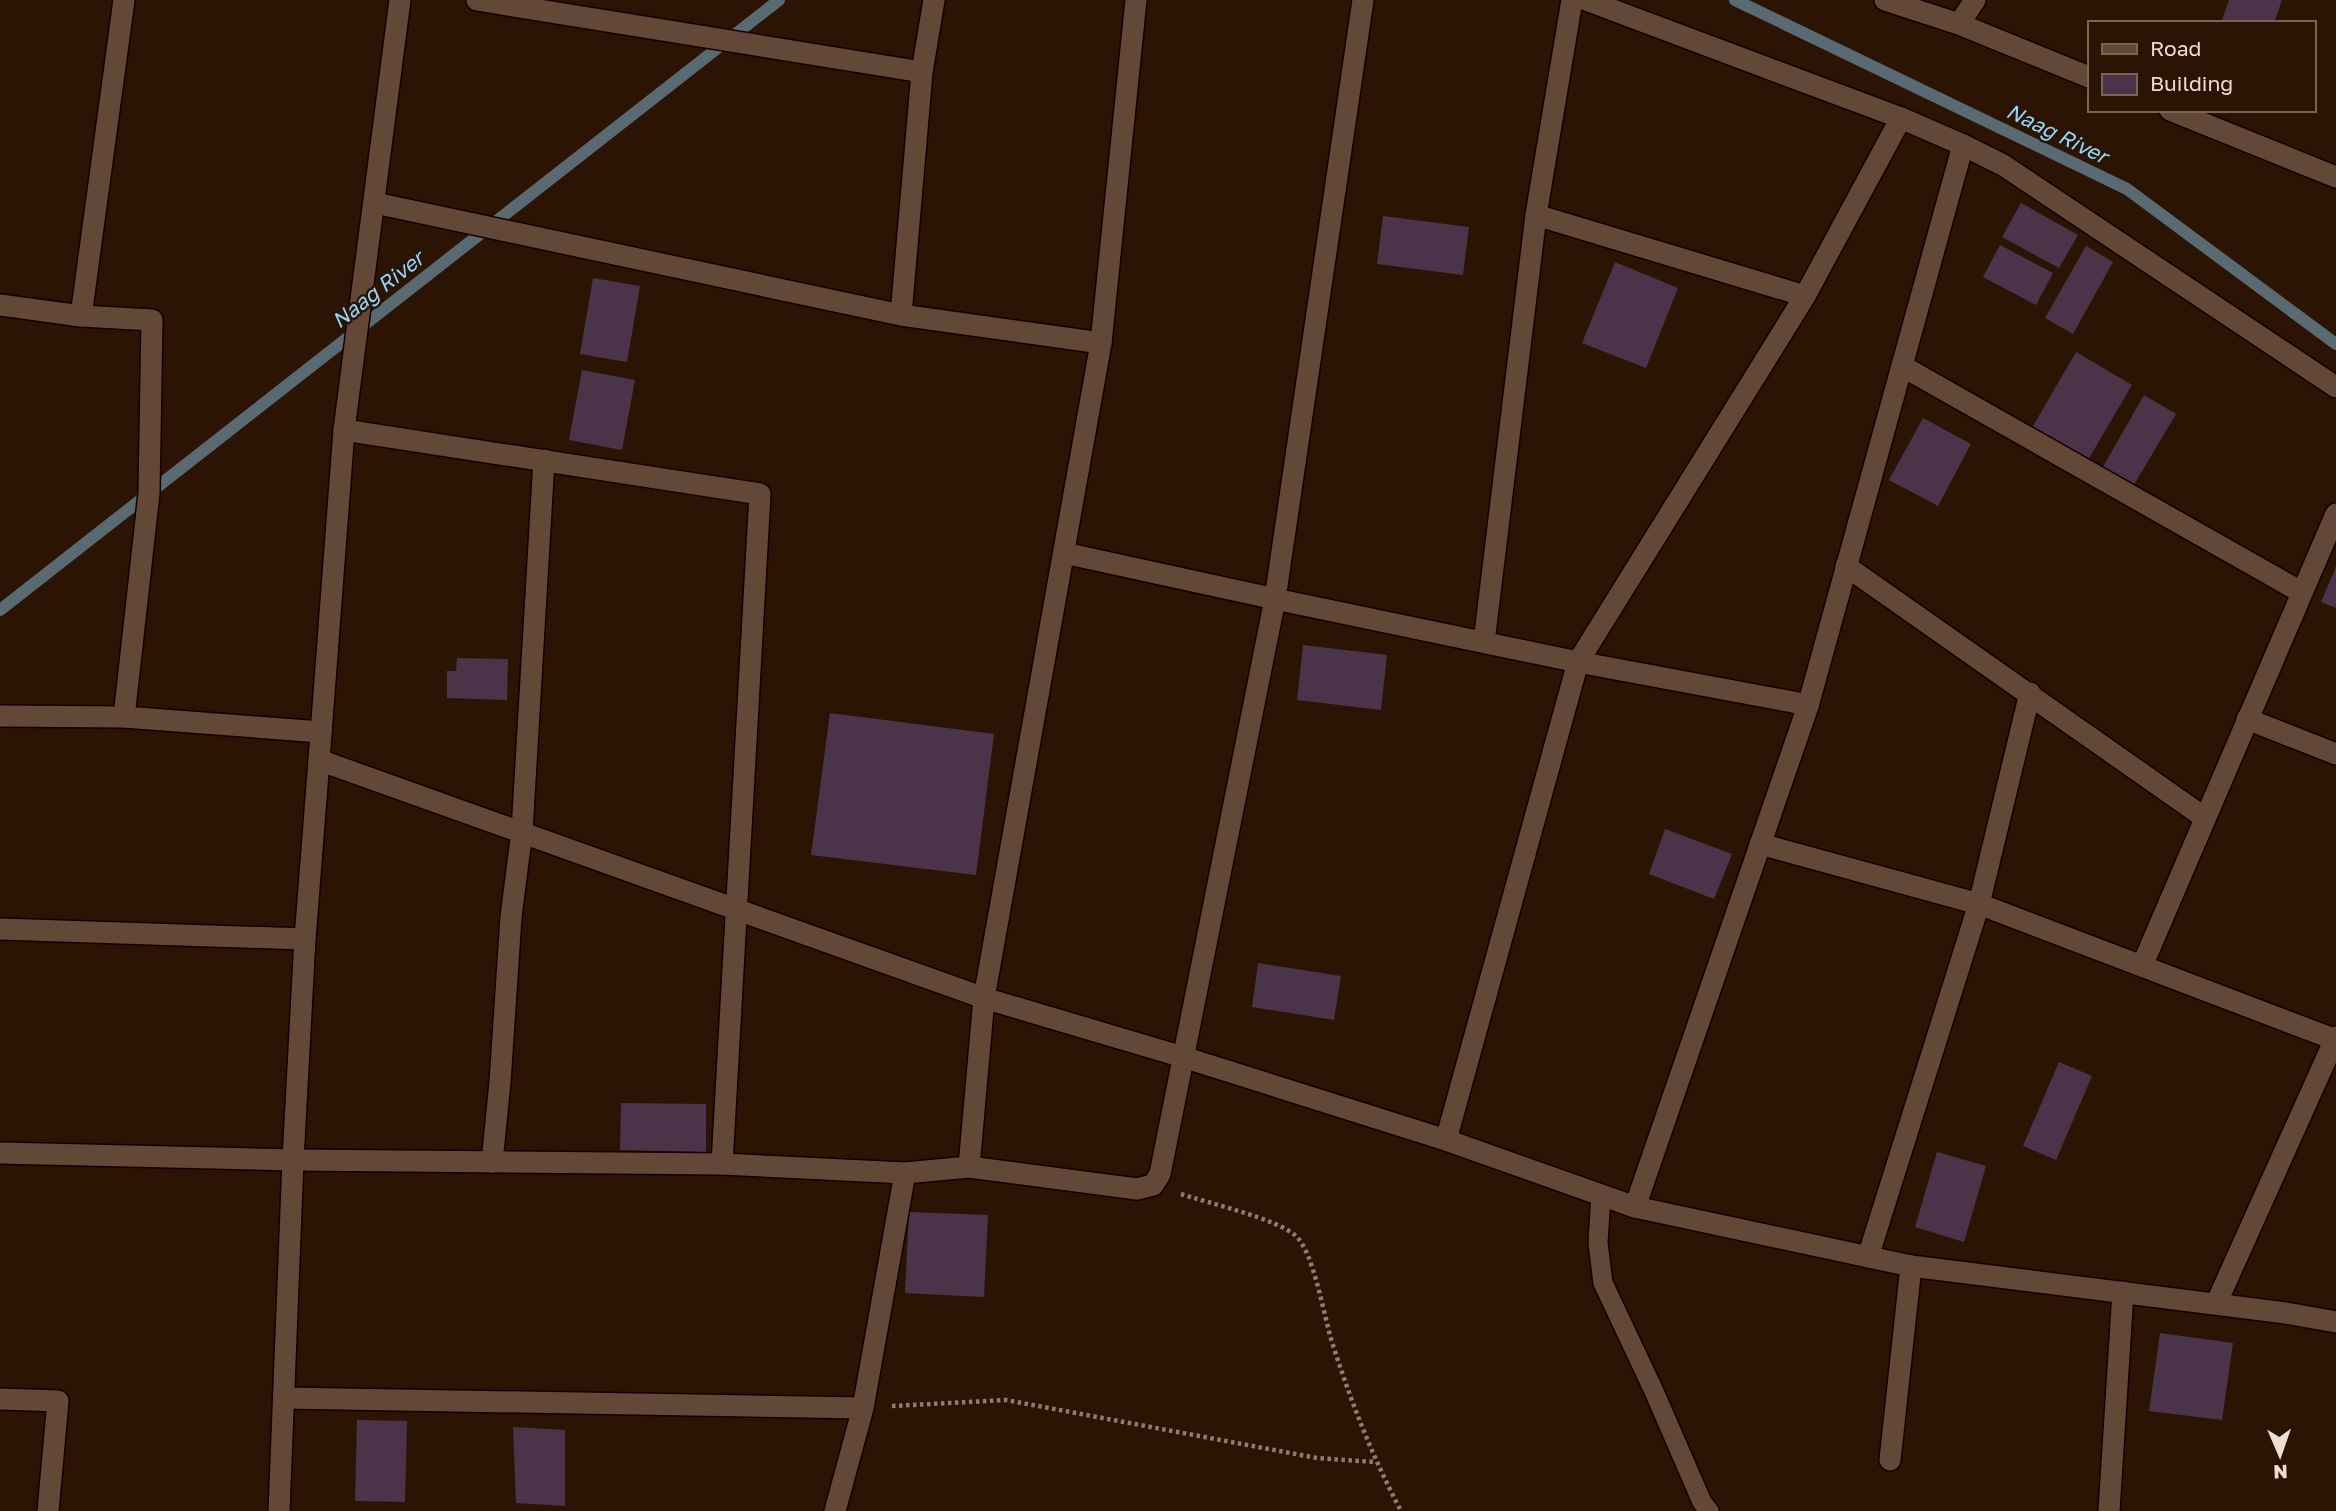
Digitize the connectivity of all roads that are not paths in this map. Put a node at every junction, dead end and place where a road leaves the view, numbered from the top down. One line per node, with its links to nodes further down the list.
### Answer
1 (124, 0): 23 (street)
2 (400, 0): 18 (street)
3 (477, 0): 12 (street)
4 (934, 0): 12 (street)
5 (1136, 0): 24 (street)
6 (1363, 0): 33 (street)
7 (1572, 0): 19 (street)
8 (1586, 0): 15 (street)
9 (1885, 0): 11 (street)
10 (1975, 0): 11 (street)
11 (1959, 24): 13 (street)
12 (922, 72): 22 (street)
13 (2088, 77)
14 (2175, 112): 17 (street)
15 (1901, 118): 16 (street); 20 (street)
16 (1964, 145): 25 (street); 26 (street)
17 (2336, 177)
18 (375, 203): 22 (street); 27 (street)
19 (1535, 215): 20 (street); 34 (street)
20 (1805, 296): 35 (street)
21 (0, 305): 23 (street)
22 (901, 315): 24 (street)
23 (81, 316): 39 (street)
24 (1101, 343): 30 (street)
25 (1902, 366): 31 (street); 32 (street)
26 (2336, 387)
27 (344, 430): 28 (street); 41 (street)
28 (544, 460): 45 (street); 48 (street)
29 (2336, 514): 32 (street)
30 (1064, 553): 33 (street); 52 (street)
31 (1846, 566): 36 (street); 37 (street)
32 (2301, 592): 40 (street)
33 (1275, 599): 34 (street); 54 (street)
34 (1484, 642): 35 (street)
35 (1578, 662): 37 (street); 55 (street)
36 (2030, 693): 44 (street); 47 (street)
37 (1808, 706): 46 (street)
38 (0, 716): 39 (street)
39 (124, 717): 41 (street)
40 (2247, 719): 42 (street); 44 (street)
41 (321, 733): 43 (street)
42 (2336, 754)
43 (319, 760): 45 (street); 50 (street)
44 (2206, 818): 51 (street)
45 (522, 831): 48 (street); 58 (street)
46 (1760, 844): 47 (street); 63 (street)
47 (1979, 904): 51 (street); 64 (street)
48 (737, 908): 52 (street); 59 (street)
49 (0, 929): 50 (street)
50 (305, 939): 57 (street)
51 (2142, 966): 53 (street)
52 (984, 998): 54 (street); 60 (street)
53 (2336, 1039): 67 (street)
54 (1183, 1057): 55 (street); 60 (street)
55 (1446, 1140): 62 (street)
56 (0, 1153): 57 (street)
57 (293, 1160): 58 (street); 69 (street)
58 (492, 1162): 59 (street)
59 (722, 1164): 61 (street)
60 (970, 1167): 61 (street)
61 (905, 1174): 71 (street)
62 (1601, 1194): 63 (street); 76 (lane)
63 (1635, 1207): 64 (street)
64 (1868, 1257): 65 (street)
65 (1911, 1266): 66 (street); 72 (street)
66 (2123, 1292): 67 (street); 77 (street)
67 (2216, 1304): 68 (street)
68 (2336, 1322)
69 (285, 1398): 71 (street); 74 (street)
70 (0, 1399): 73 (street)
71 (863, 1408): 75 (street)
72 (1890, 1460)
73 (48, 1511)
74 (279, 1511)
75 (835, 1511)
76 (1709, 1511)
77 (2109, 1511)

